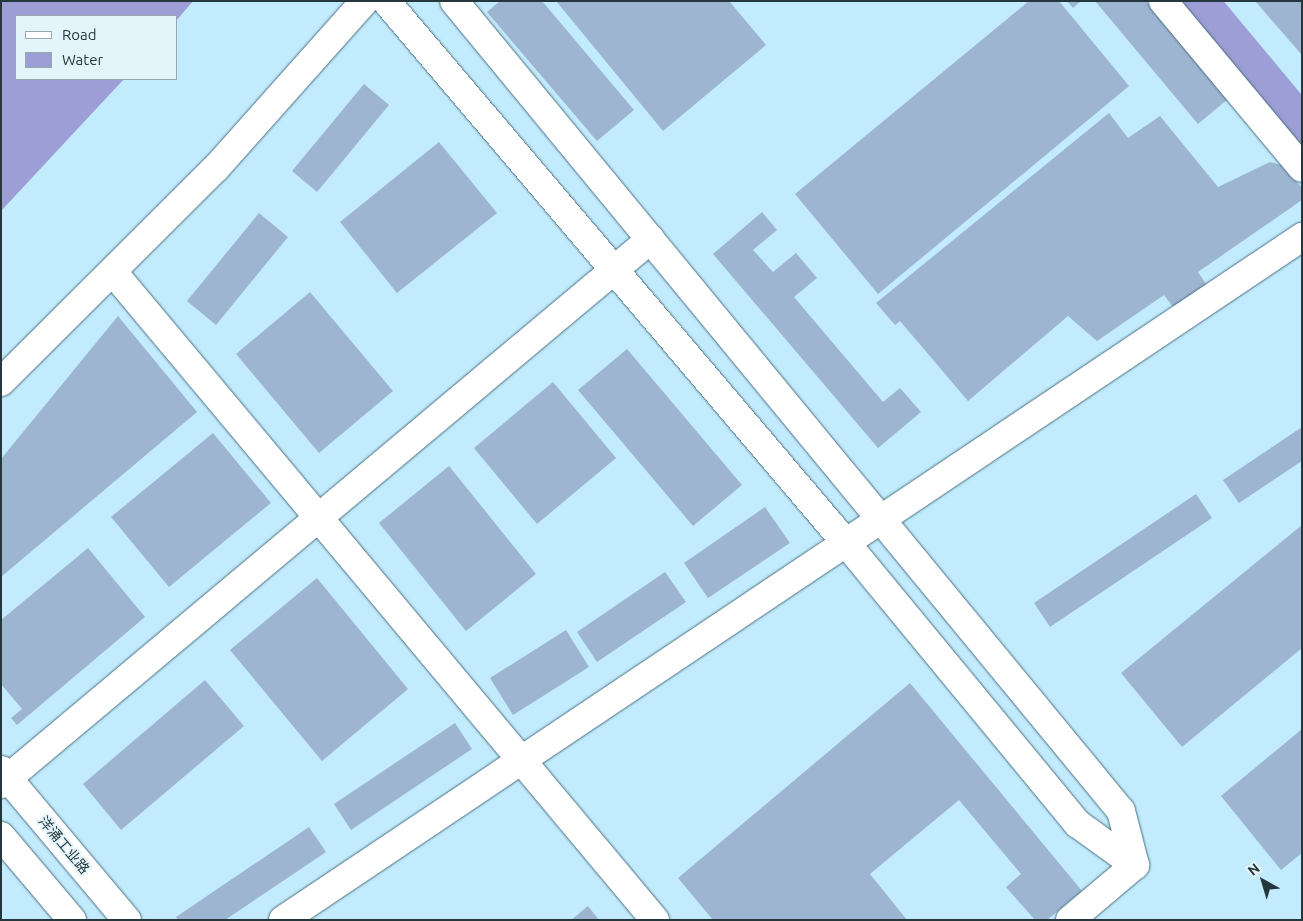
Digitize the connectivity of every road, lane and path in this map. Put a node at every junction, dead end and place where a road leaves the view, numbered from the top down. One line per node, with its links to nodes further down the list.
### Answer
1 (365, 1): 9 (street)
2 (386, 1): 8 (street)
3 (454, 1): 7 (street)
4 (1163, 1): 5 (street)
5 (1302, 168)
6 (1302, 238): 11 (street)
7 (651, 239): 8 (street); 11 (street)
8 (614, 270): 12 (street); 13 (street)
9 (113, 272): 10 (street); 12 (street)
10 (1, 382)
11 (882, 518): 13 (street); 17 (street)
12 (319, 520): 14 (street); 15 (street)
13 (846, 543): 14 (street); 17 (street)
14 (519, 761): 20 (street); 21 (street)
15 (4, 777): 19 (street, 洋涌工业路)
16 (1, 836): 18 (street)
17 (1135, 866): 22 (street)
18 (72, 920)
19 (127, 920)
20 (283, 920)
21 (655, 920)
22 (1070, 920)

